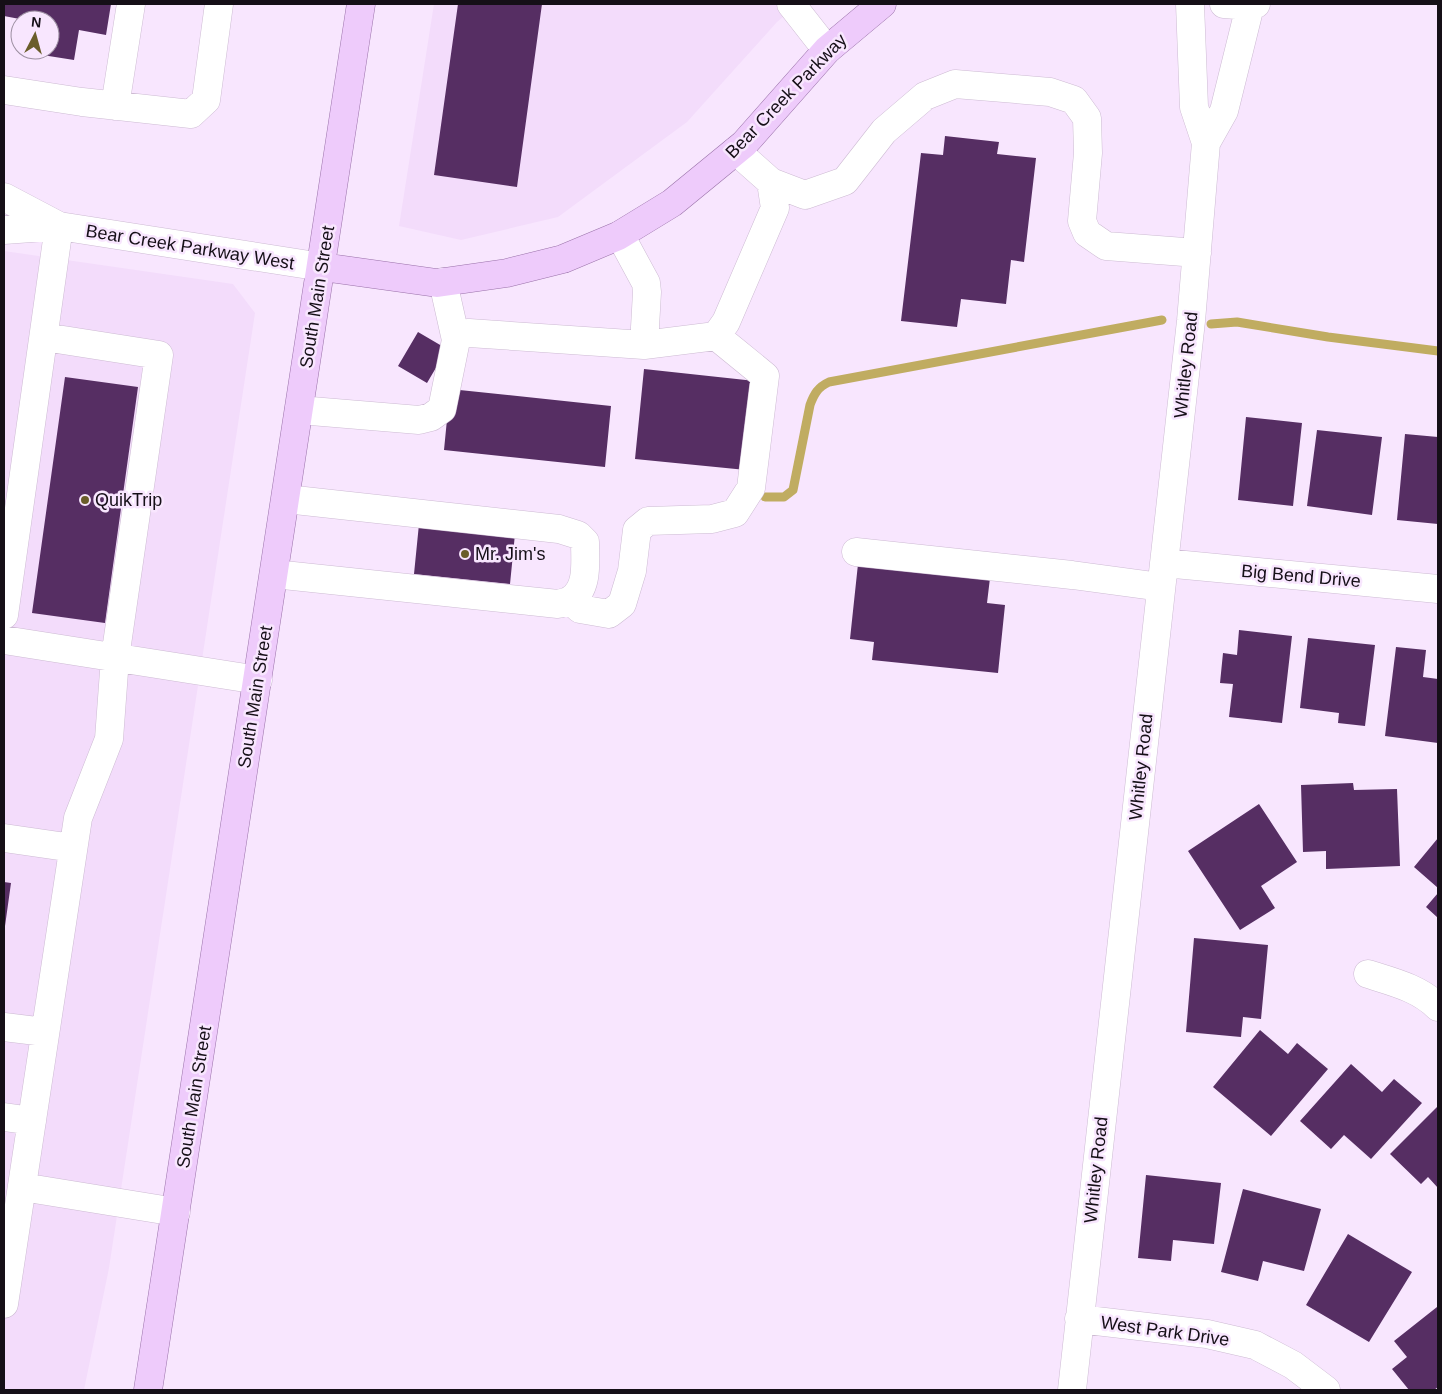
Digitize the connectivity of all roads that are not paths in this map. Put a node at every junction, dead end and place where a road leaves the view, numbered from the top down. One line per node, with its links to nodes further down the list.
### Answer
1 (131, 4): 10 (street)
2 (218, 4): 10 (street)
3 (361, 4): 19 (main road, South Main Street)
4 (791, 4): 8 (street)
5 (882, 4): 8 (main road, Bear Creek Parkway)
6 (1190, 4): 11 (street, Whitley Road)
7 (1243, 4): 11 (street, Whitley Road)
8 (827, 50): 12 (main road, Bear Creek Parkway)
9 (4, 90): 10 (street)
10 (115, 106)
11 (1206, 143): 18 (street, Whitley Road)
12 (736, 151): 13 (street); 17 (main road, Bear Creek Parkway)
13 (771, 182): 18 (street); 21 (street)
14 (4, 197): 15 (street, Bear Creek Parkway West)
15 (59, 226): 16 (street, Bear Creek Parkway West); 19 (street, Bear Creek Parkway West); 22 (street)
16 (4, 230)
17 (620, 235): 20 (main road, Bear Creek Parkway); 24 (street)
18 (1197, 253): 29 (street, Whitley Road)
19 (322, 267): 20 (main road, Bear Creek Parkway); 25 (main road, South Main Street)
20 (443, 282): 23 (street)
21 (716, 336): 24 (street); 31 (street)
22 (44, 337): 32 (street); 34 (street)
23 (456, 340): 24 (street); 25 (street)
24 (644, 345)
25 (300, 410): 26 (main road, South Main Street)
26 (286, 499): 28 (main road, South Main Street); 31 (street)
27 (856, 552): 29 (street, Big Bend Drive)
28 (274, 574): 31 (street); 35 (main road, South Main Street)
29 (1163, 575): 30 (street, Big Bend Drive); 47 (street, Whitley Road)
30 (1438, 589)
31 (570, 600)
32 (4, 615)
33 (4, 640): 34 (street)
34 (115, 658): 35 (street); 37 (street)
35 (258, 680): 45 (main road, South Main Street)
36 (4, 838): 37 (street)
37 (73, 848): 41 (street)
38 (1368, 974): 39 (street)
39 (1438, 1006)
40 (4, 1027): 41 (street)
41 (45, 1032): 43 (street)
42 (4, 1117): 43 (street)
43 (32, 1121): 44 (street)
44 (22, 1187): 45 (street); 46 (street)
45 (176, 1212): 48 (main road, South Main Street)
46 (4, 1304)
47 (1079, 1319): 49 (street, Whitley Road); 50 (street, West Park Drive)
48 (148, 1390)
49 (1072, 1390)
50 (1326, 1390)

